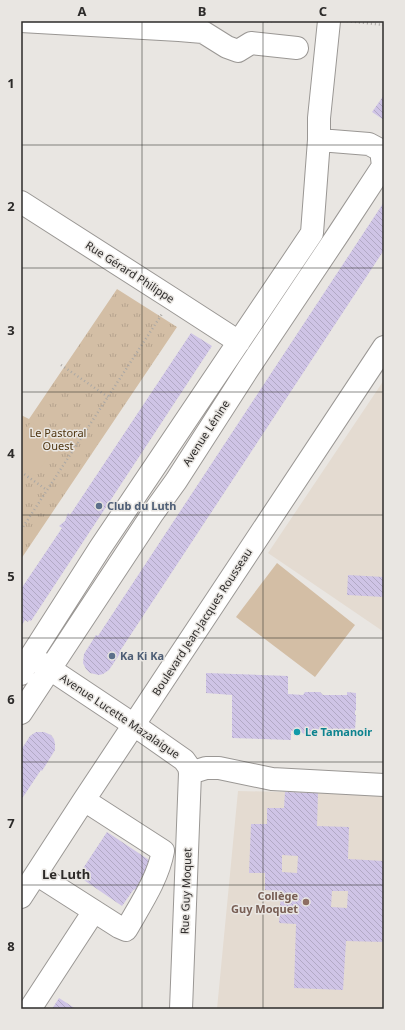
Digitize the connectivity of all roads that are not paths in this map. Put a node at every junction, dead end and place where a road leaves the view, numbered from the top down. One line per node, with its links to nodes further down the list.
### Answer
1 (21, 21): 3 (street)
2 (329, 21): 4 (street)
3 (297, 48)
4 (319, 140): 5 (street); 7 (street)
5 (382, 151): 10 (street, Avenue Lénine)
6 (21, 202): 7 (street, Rue Gérard Philippe)
7 (238, 342): 9 (street)
8 (384, 347): 12 (street, Boulevard Jean-Jacques Rousseau)
9 (24, 660): 10 (street, Avenue Lucette Mazalaigue)
10 (50, 669): 11 (street, Avenue Lénine); 12 (street, Avenue Lucette Mazalaigue)
11 (21, 713)
12 (134, 725): 13 (street, Avenue Lucette Mazalaigue); 15 (street, Boulevard Jean-Jacques Rousseau)
13 (190, 773): 14 (street); 20 (street, Rue Guy Moquet)
14 (384, 785)
15 (84, 800): 16 (street, Boulevard Jean-Jacques Rousseau); 18 (street)
16 (36, 874): 17 (street, Boulevard Jean-Jacques Rousseau); 18 (street)
17 (21, 897)
18 (94, 911): 19 (street)
19 (30, 1009)
20 (181, 1009)

